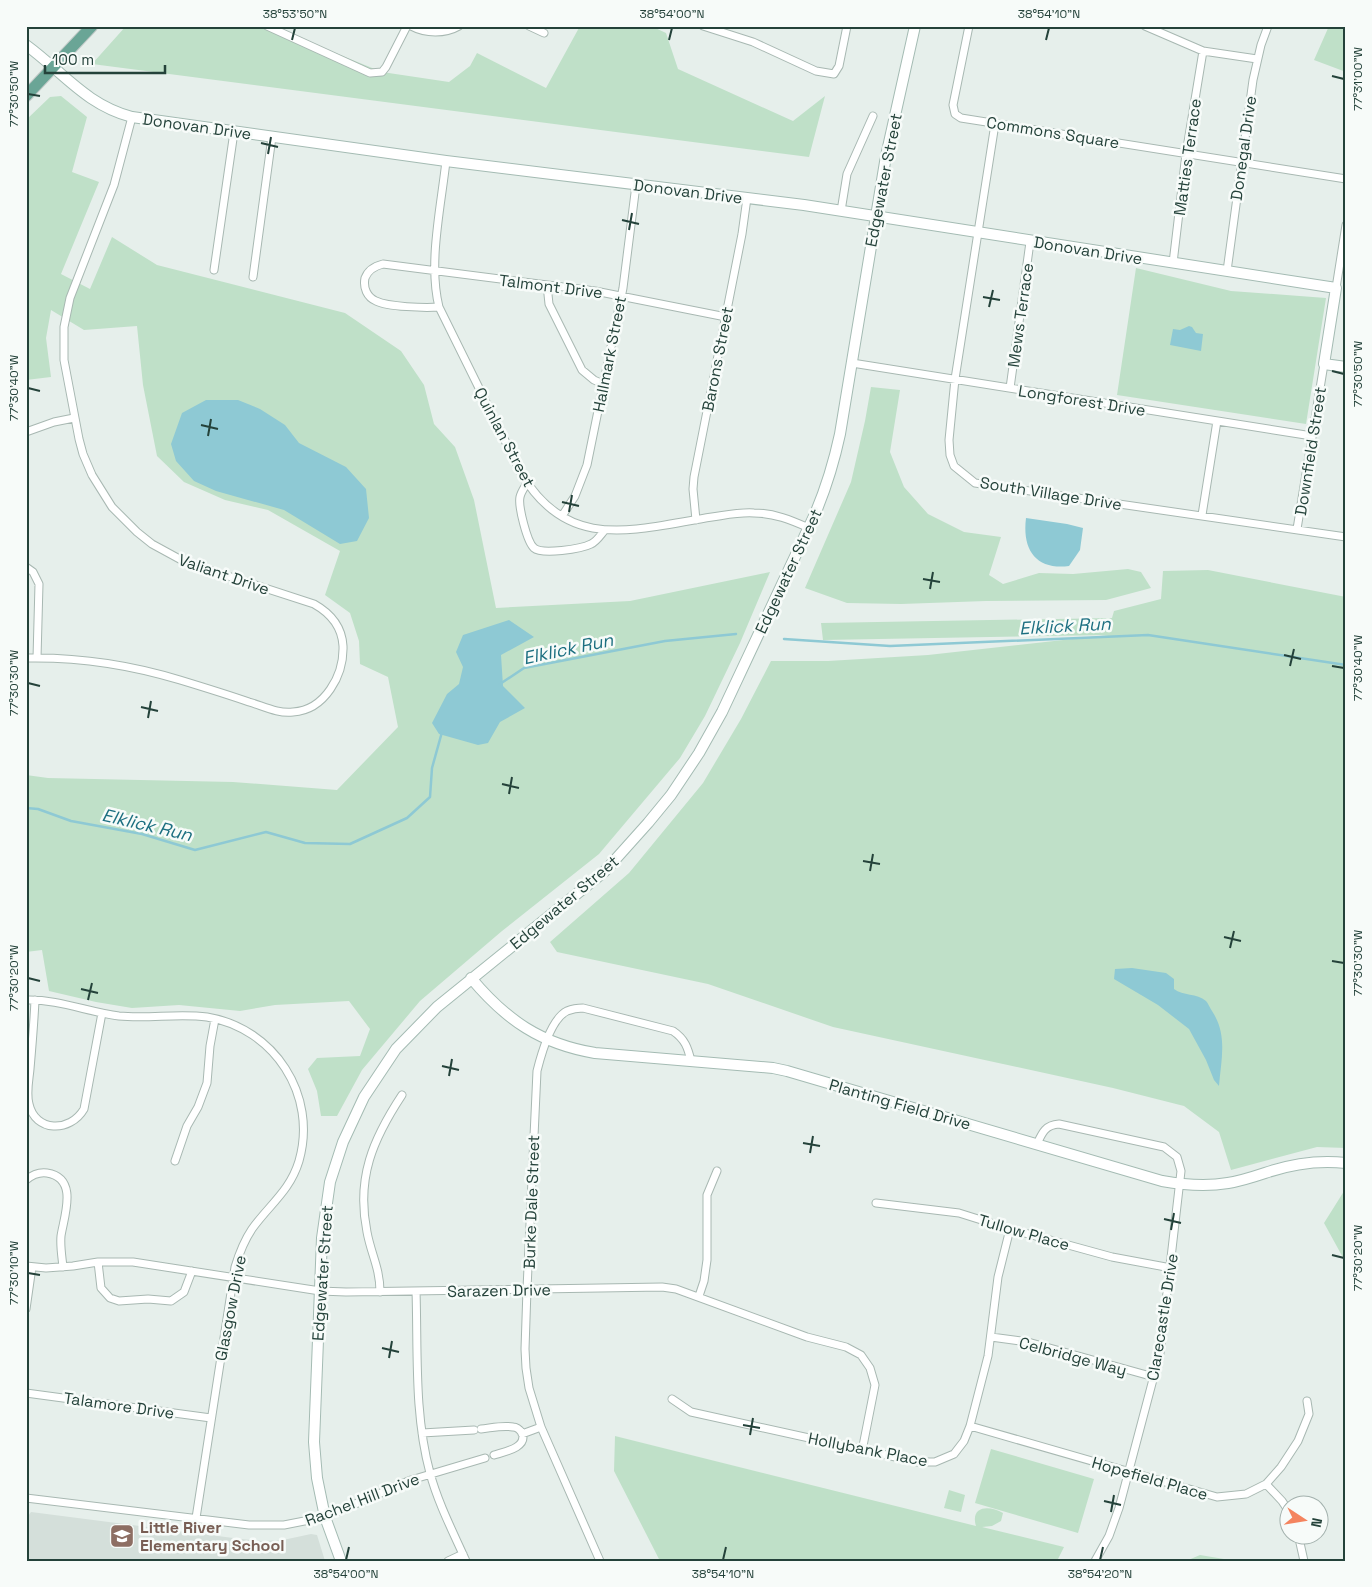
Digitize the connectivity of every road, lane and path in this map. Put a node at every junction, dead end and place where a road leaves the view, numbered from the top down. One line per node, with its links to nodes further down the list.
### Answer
1 (92, 26): 17 (main road)
2 (267, 26): 3 (street)
3 (407, 26)
4 (411, 26): 5 (street)
5 (459, 26)
6 (529, 26): 13 (street)
7 (703, 26): 8 (street)
8 (848, 26)
9 (916, 26): 31 (street, Edgewater Street)
10 (968, 26): 21 (street, Commons Square)
11 (1145, 26): 15 (street)
12 (1268, 26): 16 (street, Donegal Drive)
13 (544, 33)
14 (26, 46): 17 (street, Donovan Drive)
15 (1203, 51): 16 (street); 24 (street, Matties Terrace)
16 (1257, 59): 26 (street, Donegal Drive)
17 (53, 68): 18 (main road); 20 (street, Donovan Drive)
18 (26, 96)
19 (873, 116): 30 (street)
20 (132, 117): 22 (street, Donovan Drive); 51 (street, Valiant Drive)
21 (995, 124): 24 (street, Commons Square); 33 (street, South Village Drive)
22 (234, 132): 23 (street, Donovan Drive); 36 (street)
23 (272, 137): 25 (street, Donovan Drive); 39 (street)
24 (1186, 154): 26 (street, Commons Square); 35 (street, Matties Terrace)
25 (446, 162): 28 (street, Donovan Drive); 37 (street, Quinlan Street)
26 (1241, 162): 27 (street); 38 (street, Donegal Drive)
27 (1346, 179)
28 (636, 185): 29 (street, Donovan Drive); 42 (street, Hallmark Street)
29 (747, 198): 30 (street, Donovan Drive); 44 (street, Barons Street)
30 (841, 211): 31 (street, Donovan Drive)
31 (875, 216): 33 (street, Donovan Drive); 45 (street, Edgewater Street)
32 (1346, 225): 41 (street, Downfield Street)
33 (978, 233): 34 (street, Donovan Drive); 48 (street, South Village Drive)
34 (1030, 242): 35 (street, Donovan Drive); 50 (street, Mews Terrace)
35 (1173, 263): 38 (street, Donovan Drive)
36 (214, 270)
37 (434, 271): 40 (street, Talmont Drive); 43 (street, Quinlan Street); 43 (street, Talmont Drive)
38 (1227, 271): 41 (street, Donovan Drive)
39 (253, 277)
40 (547, 285): 42 (street, Talmont Drive); 49 (street)
41 (1336, 288): 46 (street, Downfield Street)
42 (621, 296): 44 (street, Talmont Drive); 49 (street, Hallmark Street)
43 (439, 307): 55 (street, Quinlan Street)
44 (726, 316): 58 (street, Barons Street)
45 (852, 363): 48 (street, Longforest Drive); 59 (street, Edgewater Street)
46 (1324, 364): 47 (street); 54 (street, Downfield Street)
47 (1346, 367)
48 (955, 380): 50 (street, Longforest Drive); 56 (street, South Village Drive)
49 (604, 384): 57 (street, Hallmark Street)
50 (1010, 388): 52 (street, Longforest Drive)
51 (74, 418): 53 (street); 65 (street, Valiant Drive)
52 (1217, 421): 54 (street, Longforest Drive); 56 (street)
53 (26, 432)
54 (1312, 436): 60 (street, Downfield Street)
55 (527, 483): 57 (street, Quinlan Street); 61 (street)
56 (1202, 515): 60 (street, South Village Drive)
57 (562, 516): 61 (street, Quinlan Street)
58 (696, 520): 59 (street, Quinlan Street); 61 (street, Quinlan Street)
59 (809, 528): 66 (street, Edgewater Street)
60 (1297, 529): 62 (street, South Village Drive)
61 (604, 531)
62 (1346, 538)
63 (26, 567): 65 (street)
64 (26, 658): 65 (street, Valiant Drive)
65 (37, 658)
66 (471, 978): 71 (street, Planting Field Drive); 89 (street, Edgewater Street)
67 (26, 1000): 68 (street, Glasgow Drive)
68 (35, 1000): 69 (street, Glasgow Drive); 69 (street)
69 (102, 1013): 70 (street, Glasgow Drive)
70 (215, 1018): 75 (street); 87 (street, Glasgow Drive)
71 (548, 1040): 72 (street, Planting Field Drive); 72 (street, Burke Dale Street); 88 (street, Burke Dale Street)
72 (691, 1061): 74 (street, Planting Field Drive)
73 (402, 1095): 91 (street)
74 (1037, 1144): 79 (street, Planting Field Drive); 79 (street, Clarecastle Drive)
75 (175, 1161)
76 (1346, 1163): 79 (street, Planting Field Drive)
77 (717, 1171): 92 (street)
78 (26, 1180): 84 (street)
79 (1180, 1184): 85 (street, Clarecastle Drive)
80 (876, 1202): 81 (street, Tullow Place)
81 (1010, 1229): 85 (street, Tullow Place); 94 (street, Hollybank Place)
82 (98, 1262): 84 (street, Sarazen Drive); 86 (street, Sarazen Drive); 86 (street)
83 (29, 1267): 84 (street, Sarazen Drive); 93 (street)
84 (63, 1267)
85 (1170, 1268): 95 (street, Clarecastle Drive)
86 (192, 1271): 87 (street, Sarazen Drive)
87 (233, 1277): 89 (street, Sarazen Drive); 99 (street, Glasgow Drive)
88 (527, 1289): 90 (street, Sarazen Drive); 92 (street, Sarazen Drive); 101 (street, Burke Dale Street)
89 (320, 1290): 91 (street, Sarazen Drive); 112 (street, Edgewater Street)
90 (416, 1291): 91 (street, Sarazen Drive); 102 (street)
91 (380, 1292)
92 (699, 1296): 104 (street, Sarazen Drive)
93 (26, 1309)
94 (992, 1337): 95 (street, Celbridge Way); 100 (street, Hollybank Place)
95 (1154, 1377): 107 (street, Clarecastle Drive)
96 (26, 1392): 99 (street, Talamore Drive)
97 (672, 1400): 104 (street, Hollybank Place)
98 (1307, 1401): 109 (street, Hopefield Place)
99 (211, 1418): 113 (street, Glasgow Drive)
100 (970, 1426): 104 (street, Hollybank Place); 107 (street, Hopefield Place)
101 (540, 1427): 103 (street); 118 (street, Burke Dale Street)
102 (422, 1433): 103 (street); 108 (street)
103 (522, 1434): 105 (street)
104 (862, 1450)
105 (494, 1455)
106 (485, 1458): 108 (street, Rachel Hill Drive)
107 (1128, 1471): 109 (street, Hopefield Place); 119 (street, Clarecastle Drive)
108 (430, 1474): 112 (street, Rachel Hill Drive); 115 (street)
109 (1266, 1484): 111 (street)
110 (26, 1498): 113 (street, Rachel Hill Drive)
111 (1280, 1499)
112 (325, 1517): 113 (street, Rachel Hill Drive); 116 (street, Edgewater Street)
113 (196, 1518)
114 (1300, 1544): 120 (street)
115 (464, 1558): 117 (street)
116 (342, 1561)
117 (448, 1561)
118 (600, 1561)
119 (1096, 1561)
120 (1304, 1561)

